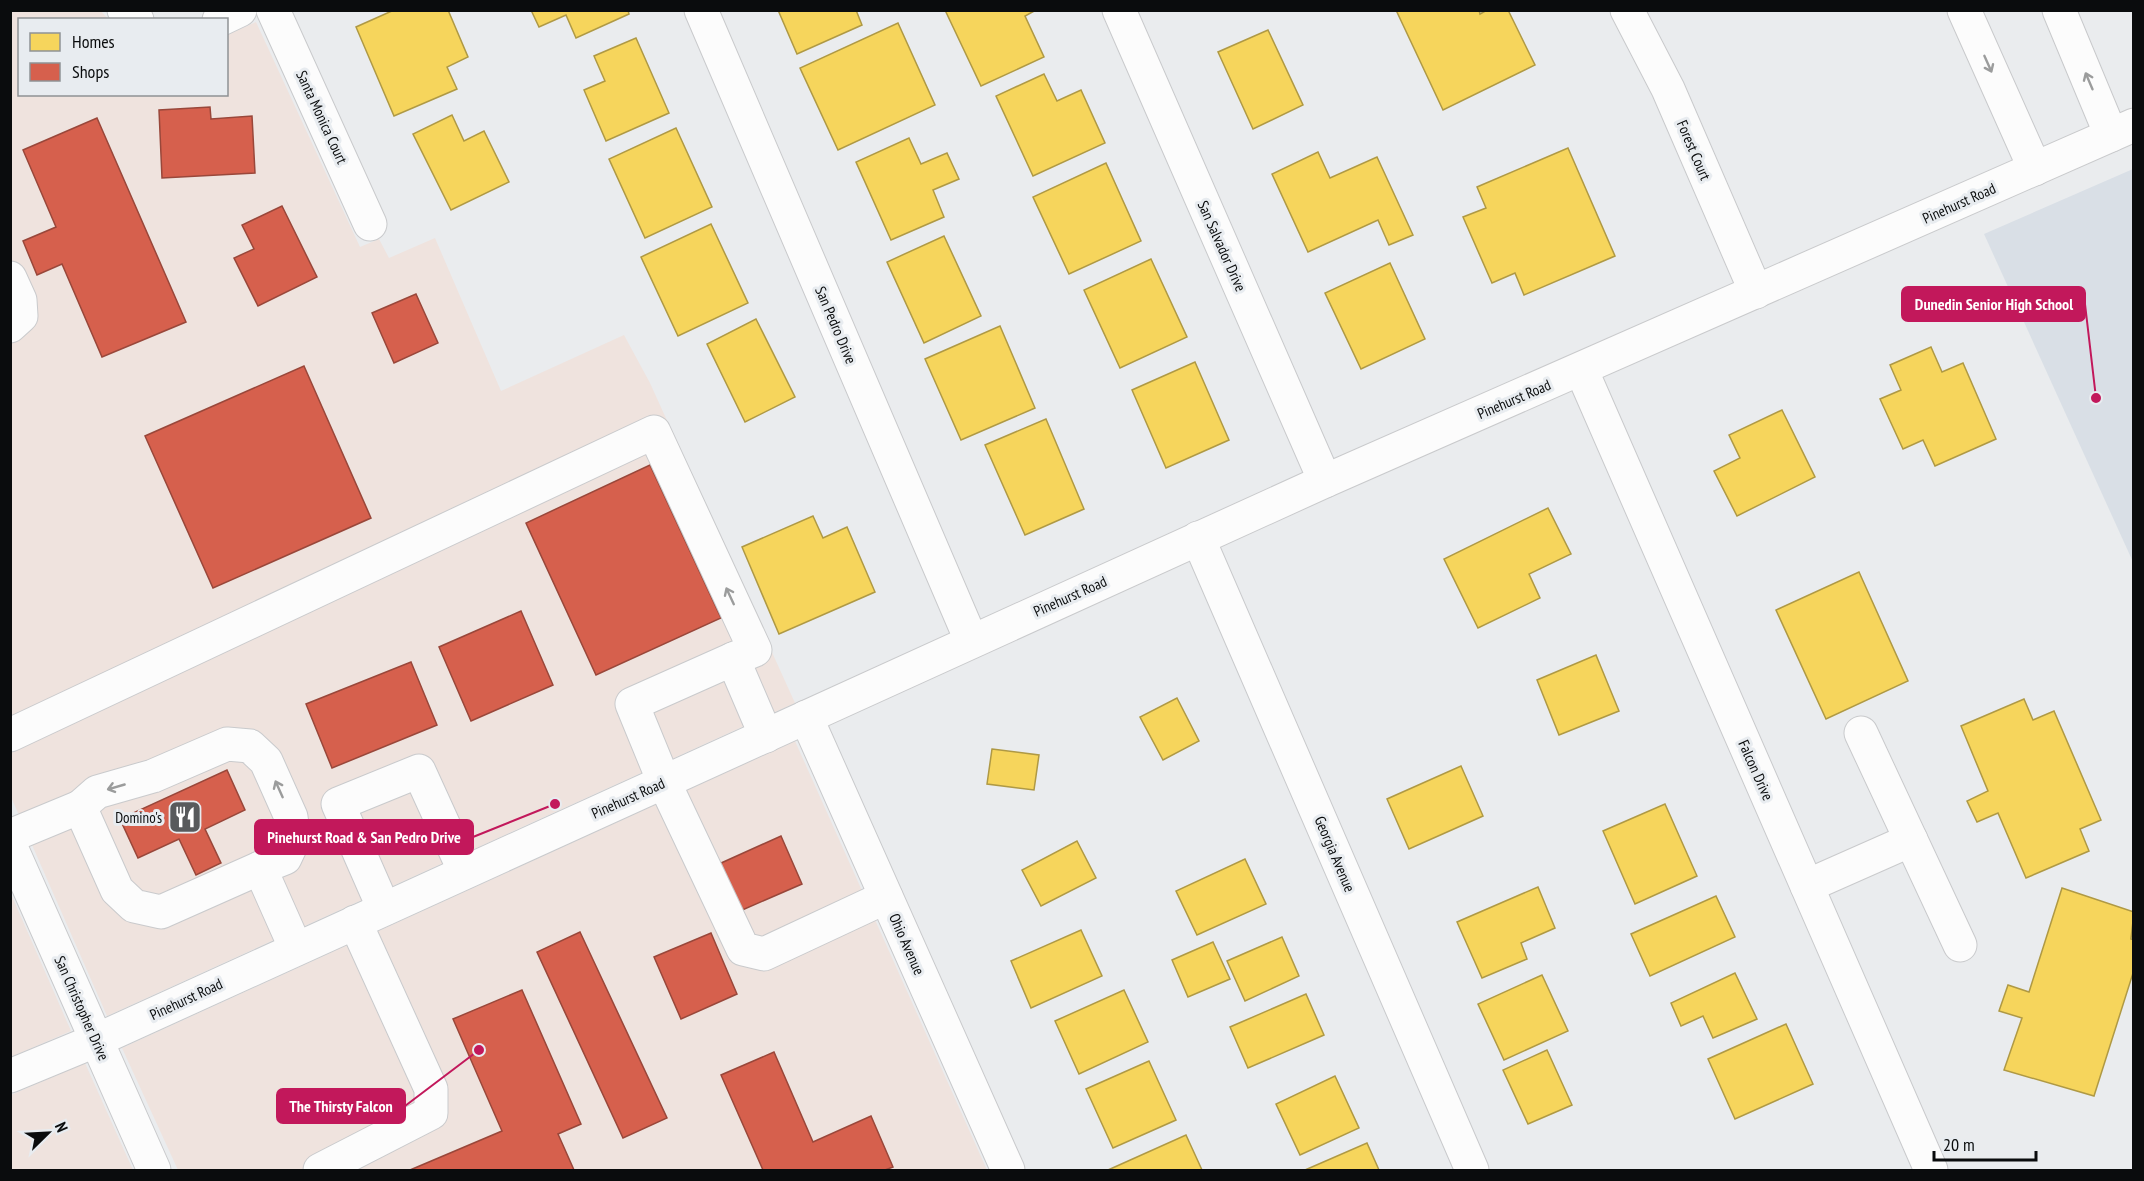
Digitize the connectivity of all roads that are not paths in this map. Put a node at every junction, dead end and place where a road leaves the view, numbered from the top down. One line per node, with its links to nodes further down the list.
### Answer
1 (240, 10): 8 (street)
2 (273, 10): 11 (street, Santa Monica Court)
3 (701, 10): 18 (street, San Pedro Drive)
4 (1119, 10): 16 (street, San Salvador Drive)
5 (1627, 10): 13 (street, Forest Court)
6 (1964, 10): 10 (street, one-way to 10)
7 (2059, 10): 9 (street, one-way to 7)
8 (223, 18)
9 (2122, 130): 10 (street, Pinehurst Road)
10 (2035, 169): 13 (street, Pinehurst Road)
11 (370, 224)
12 (10, 278): 14 (street)
13 (1756, 292): 15 (street, Pinehurst Road)
14 (10, 326)
15 (1581, 369): 16 (street, Pinehurst Road); 31 (street, Falcon Drive)
16 (1325, 481): 17 (street, Pinehurst Road)
17 (1198, 538): 18 (street, Pinehurst Road); 42 (street, Georgia Avenue)
18 (971, 640): 20 (street, Pinehurst Road)
19 (744, 654): 22 (street, one-way to 22); 23 (street); 24 (street)
20 (806, 717): 23 (street, Pinehurst Road); 32 (street, Ohio Avenue)
21 (1861, 733): 27 (street)
22 (10, 735)
23 (766, 736): 24 (street, Pinehurst Road)
24 (664, 782): 30 (street, Pinehurst Road); 32 (street)
25 (80, 807): 26 (street); 29 (street); 29 (street, one-way to 25)
26 (10, 836)
27 (1911, 840): 31 (street); 35 (street)
28 (10, 845): 37 (street, San Christopher Drive)
29 (260, 868): 36 (street)
30 (465, 872): 33 (street, Pinehurst Road); 33 (street)
31 (1807, 886): 43 (street, Falcon Drive)
32 (886, 897): 41 (street, Ohio Avenue)
33 (384, 909): 34 (street, Pinehurst Road)
34 (355, 922): 36 (street, Pinehurst Road); 40 (street)
35 (1960, 945)
36 (296, 949): 37 (street, Pinehurst Road)
37 (96, 1040): 38 (street, Pinehurst Road); 39 (street, San Christopher Drive)
38 (10, 1076)
39 (154, 1170)
40 (320, 1170)
41 (1008, 1170)
42 (1472, 1170)
43 (1931, 1170)

